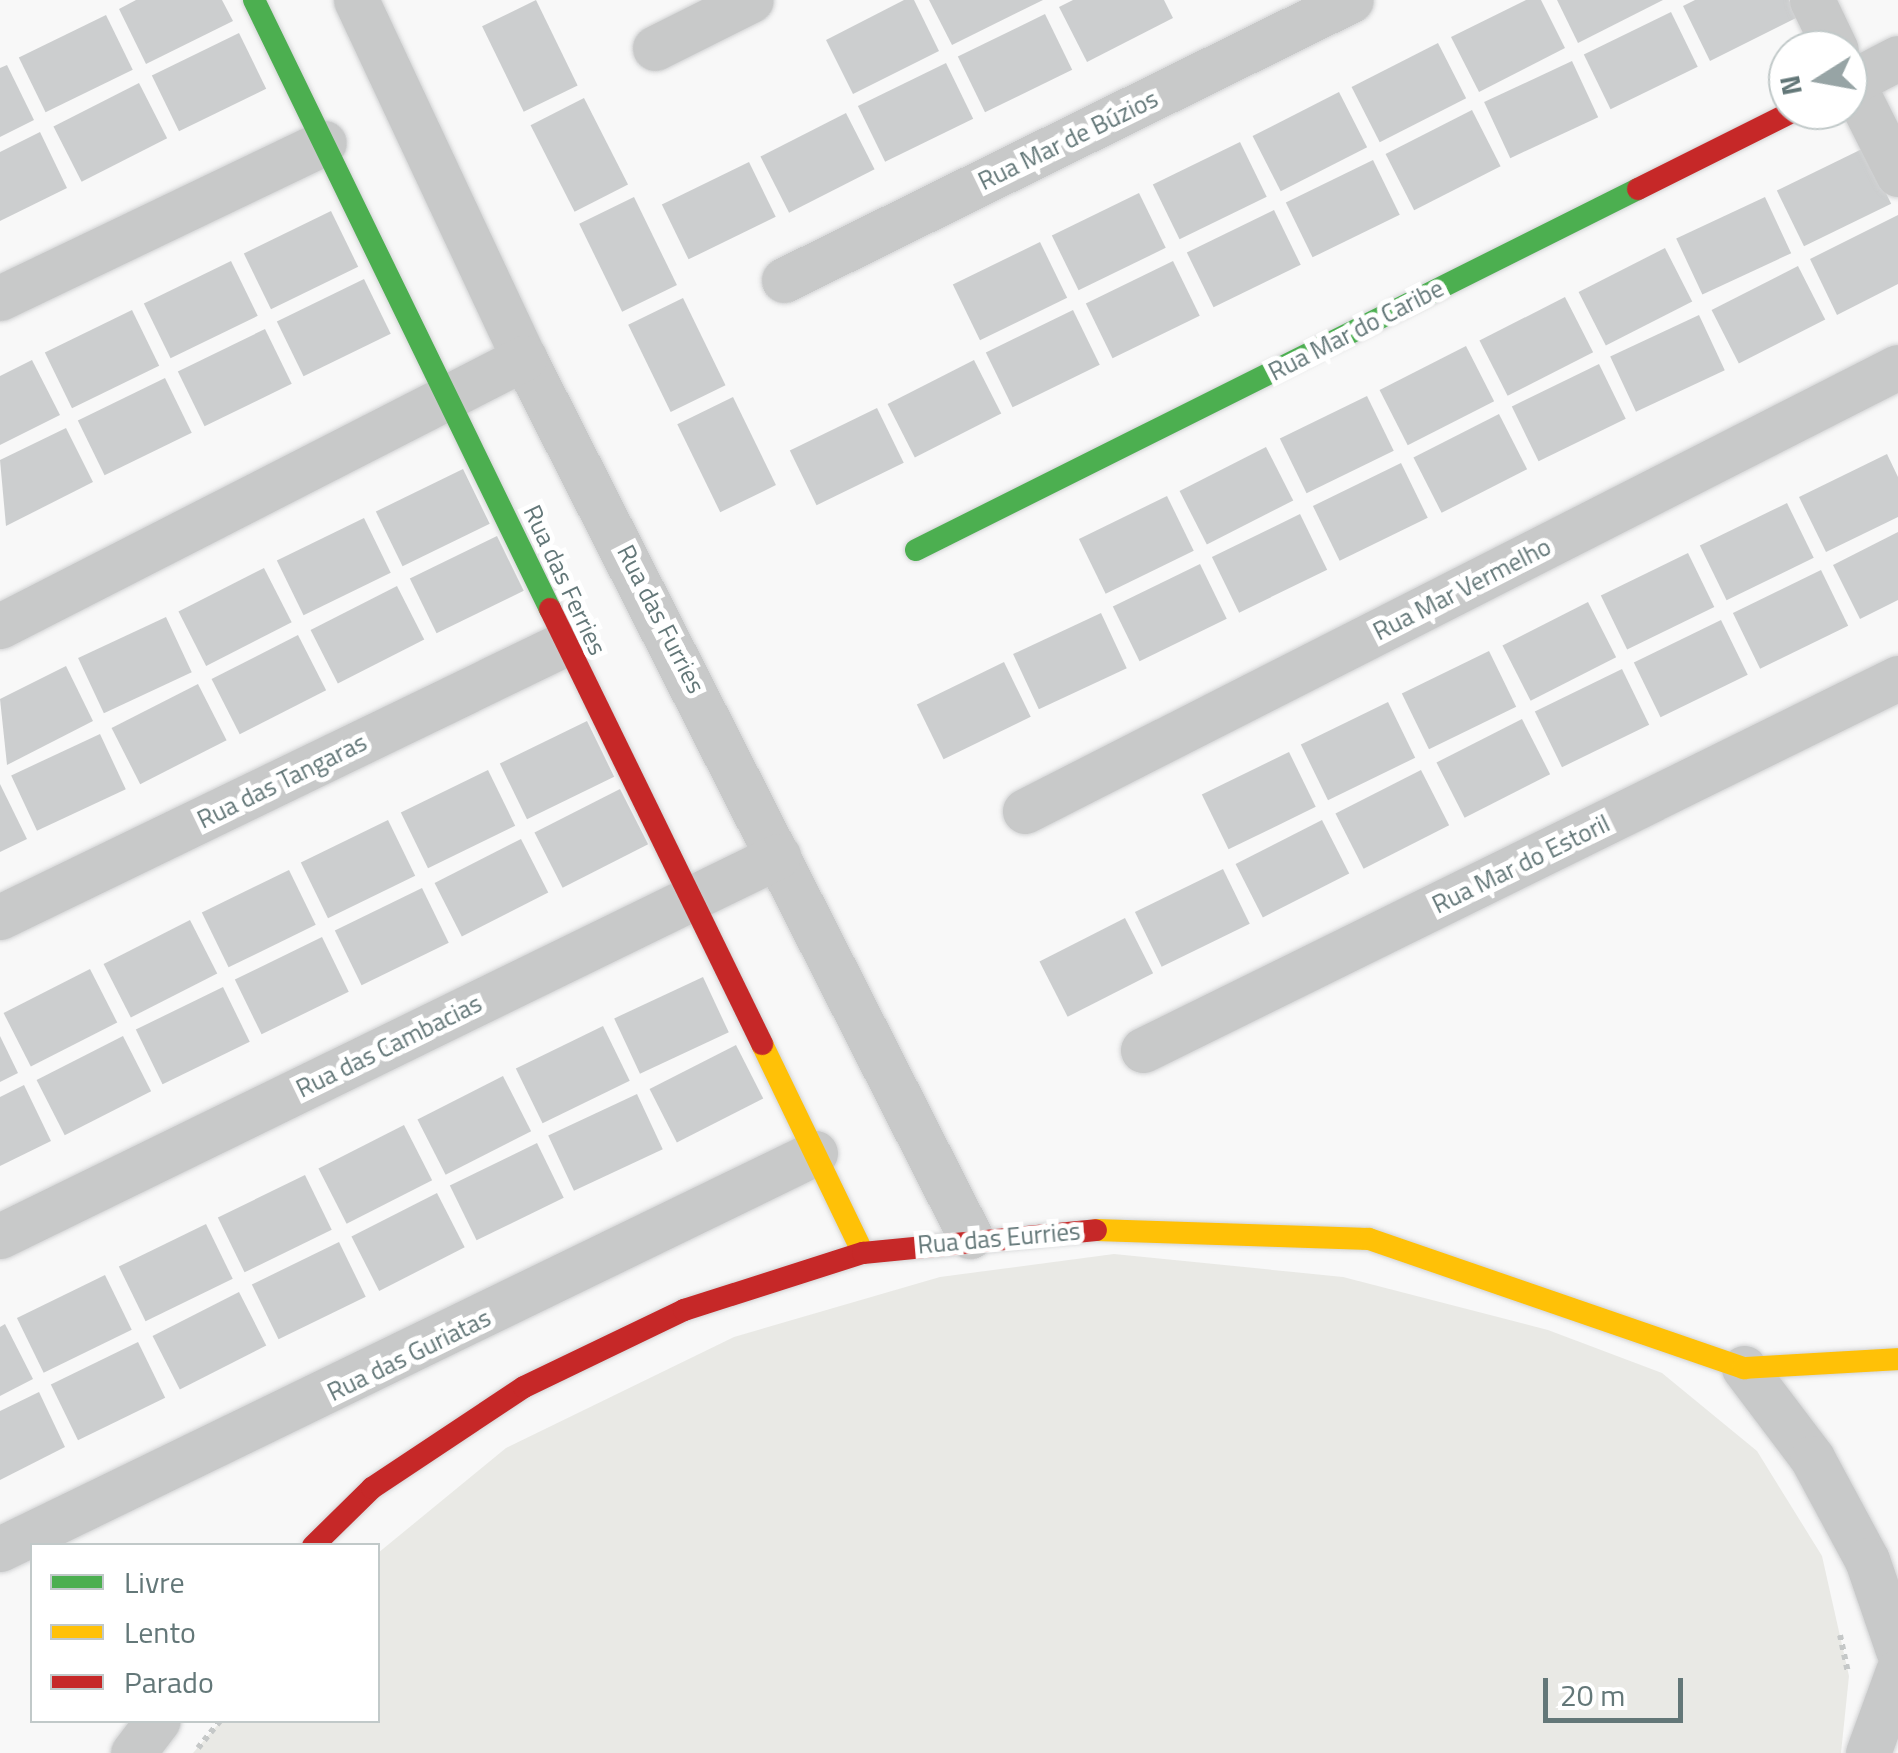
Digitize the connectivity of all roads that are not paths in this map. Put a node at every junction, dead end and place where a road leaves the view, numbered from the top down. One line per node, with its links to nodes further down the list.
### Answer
1 (254, 0): 12 (street, Rua das Ferries)
2 (356, 0): 16 (street, Rua das Furries)
3 (751, 0): 7 (street)
4 (1350, 0): 14 (street, Rua Mar de Búzios)
5 (1812, 0): 6 (street)
6 (1826, 30)
7 (655, 48)
8 (1898, 58): 9 (street)
9 (1868, 67)
10 (1868, 116): 13 (street)
11 (1768, 124): 19 (street, Rua Mar do Caribe)
12 (324, 143): 15 (street); 18 (street, Rua das Ferries)
13 (1898, 174)
14 (784, 280)
15 (0, 298)
16 (524, 358): 18 (street); 24 (street, Rua das Furries)
17 (1898, 367): 23 (street, Rua Mar Vermelho)
18 (447, 393): 20 (street); 21 (street, Rua das Ferries)
19 (916, 550)
20 (0, 626)
21 (564, 644): 25 (street, Rua das Ferries); 26 (street, Rua das Tangaras)
22 (1898, 678): 27 (street, Rua Mar do Estoril)
23 (1026, 811)
24 (778, 856): 25 (street, Rua das Cambacias); 30 (street, Rua das Furries)
25 (692, 896): 28 (street, Rua das Ferries); 29 (street, Rua das Cambacias)
26 (0, 917)
27 (1143, 1050)
28 (822, 1168): 31 (street, Rua das Ferries); 35 (street, Rua das Guriatas)
29 (0, 1236)
30 (970, 1236): 31 (street, Rua das Eurries); 33 (street, Rua das Eurries)
31 (863, 1253): 34 (street, Rua das Eurries)
32 (1898, 1359): 33 (street)
33 (1744, 1368): 36 (street)
34 (316, 1543)
35 (0, 1549)
36 (1898, 1650)
37 (1898, 1671): 40 (street)
38 (156, 1723): 39 (street)
39 (132, 1753)
40 (1868, 1753)

